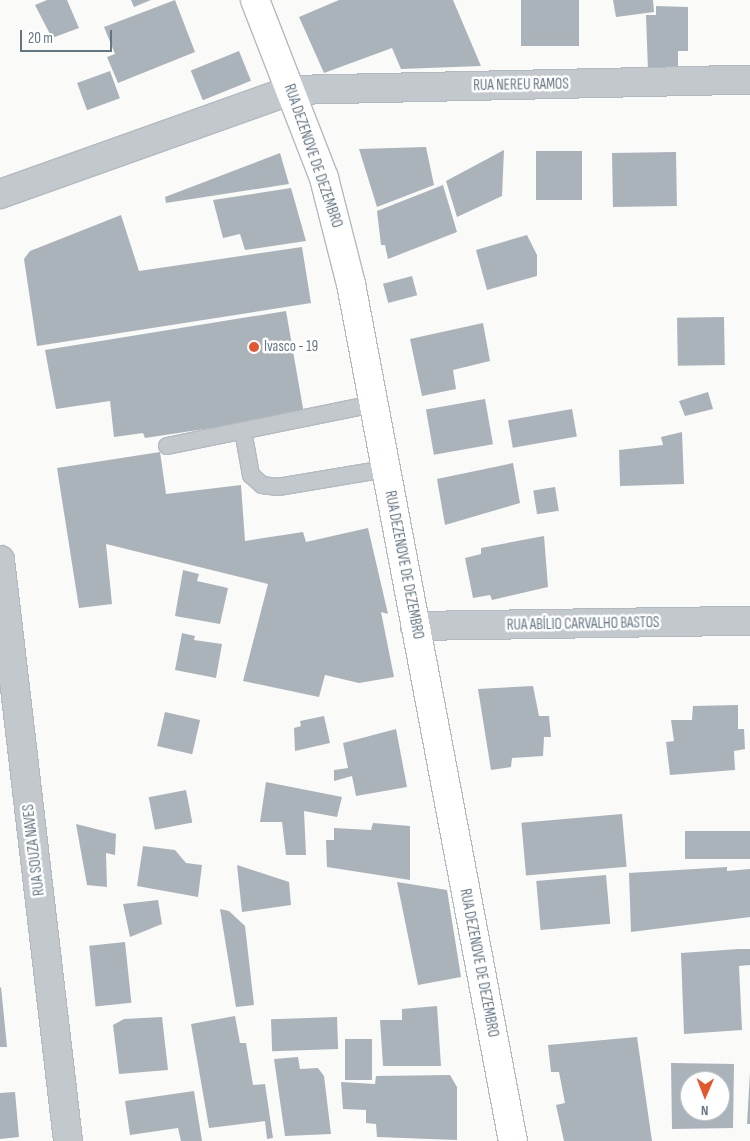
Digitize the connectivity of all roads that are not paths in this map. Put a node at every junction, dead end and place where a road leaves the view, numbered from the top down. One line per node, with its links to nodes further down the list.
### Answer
1 (255, 0): 3 (main road, RUA DEZENOVE DE DEZEMBRO)
2 (750, 80): 3 (street, RUA NEREU RAMOS)
3 (292, 90): 4 (street, RUA NEREU RAMOS); 5 (main road, RUA DEZENOVE DE DEZEMBRO)
4 (0, 194)
5 (373, 404): 6 (lane); 8 (main road, RUA DEZENOVE DE DEZEMBRO)
6 (243, 431): 7 (lane); 8 (lane)
7 (167, 446)
8 (386, 470): 11 (main road, RUA DEZENOVE DE DEZEMBRO)
9 (0, 560): 12 (street, RUA SOUZA NAVES)
10 (750, 622): 11 (street, RUA ABÍLIO CARVALHO BASTOS)
11 (415, 626): 13 (main road, RUA DEZENOVE DE DEZEMBRO)
12 (68, 1141)
13 (513, 1141)

